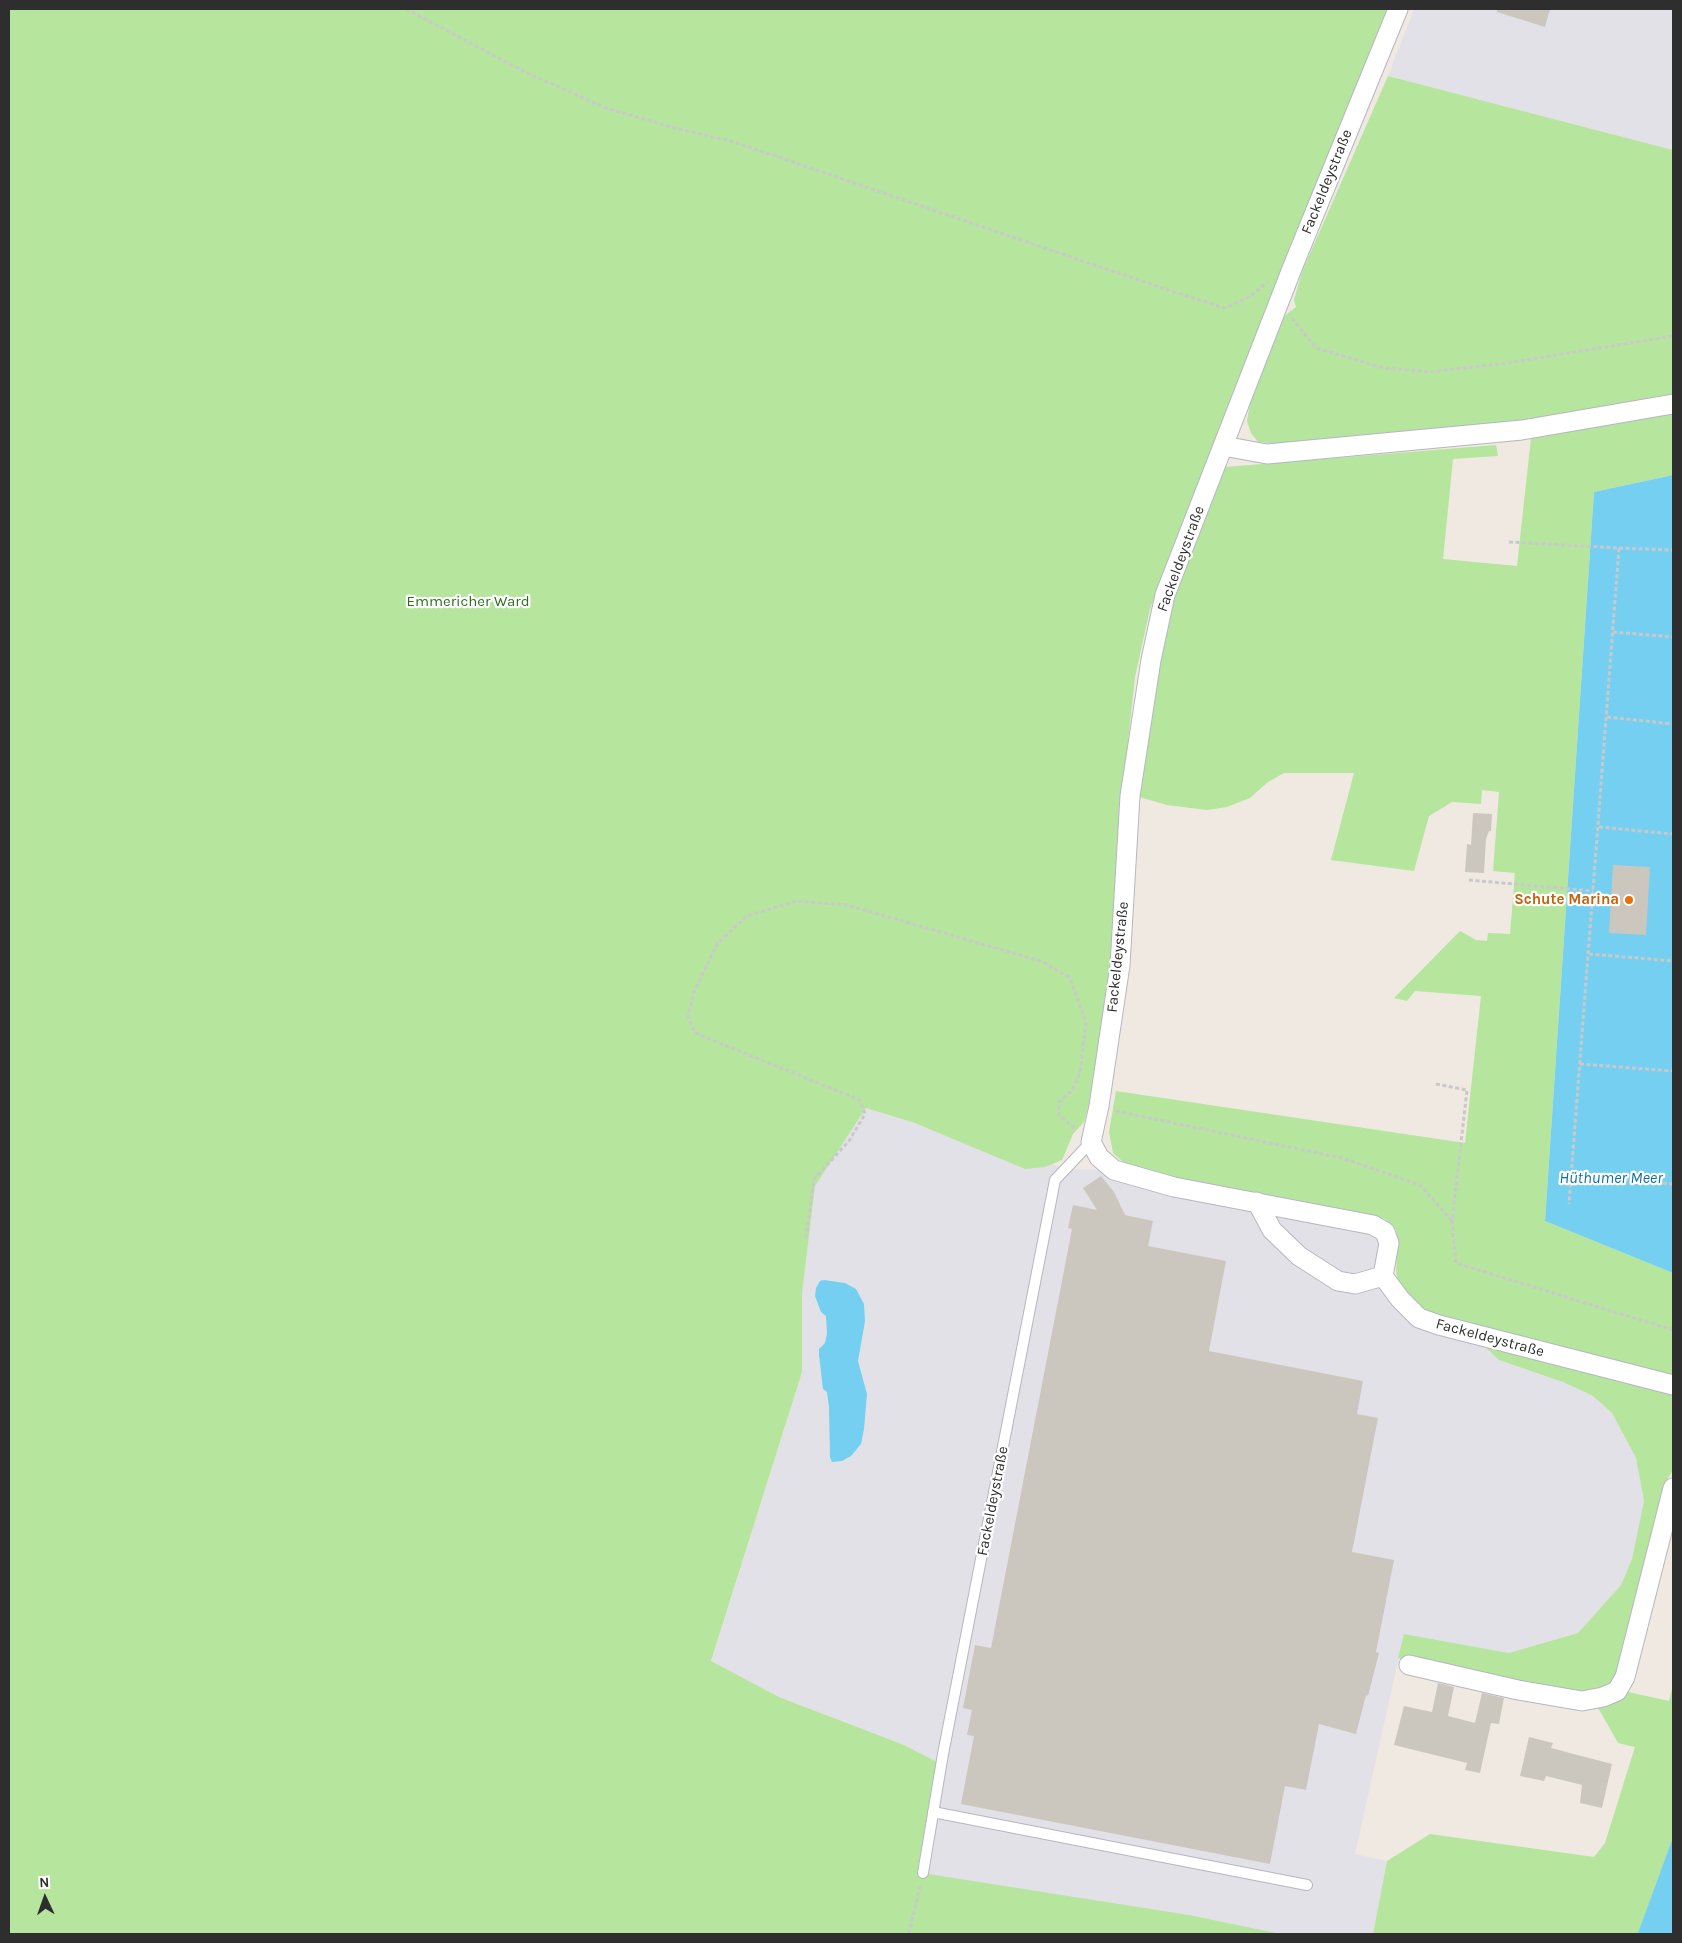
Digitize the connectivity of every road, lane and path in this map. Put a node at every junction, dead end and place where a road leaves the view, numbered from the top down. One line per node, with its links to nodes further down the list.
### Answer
1 (406, 9): 3 (path)
2 (1398, 9): 3 (street, Fackeldeystraße)
3 (1293, 266): 7 (street, Fackeldeystraße)
4 (1289, 314): 5 (path)
5 (1673, 336)
6 (1673, 404): 7 (street)
7 (1224, 446): 24 (street, Fackeldeystraße)
8 (1508, 542): 9 (path)
9 (1619, 548): 10 (path); 11 (path)
10 (1673, 550)
11 (1613, 632): 12 (path); 13 (path)
12 (1673, 637)
13 (1607, 717): 14 (path); 15 (path)
14 (1673, 724)
15 (1599, 827): 16 (path); 18 (path)
16 (1673, 834)
17 (1469, 880): 18 (path)
18 (1593, 891): 19 (path)
19 (1589, 954): 20 (path); 21 (path)
20 (1673, 961)
21 (1580, 1064): 22 (path); 26 (path)
22 (1673, 1071)
23 (1436, 1084): 30 (path)
24 (1099, 1106): 25 (street, Fackeldeystraße); 30 (path)
25 (1091, 1142): 28 (street); 31 (path); 37 (lane, Fackeldeystraße)
26 (1572, 1175): 27 (path); 29 (path)
27 (1673, 1184)
28 (1257, 1202): 32 (street); 32 (street)
29 (1569, 1204)
30 (1452, 1222): 33 (path)
31 (806, 1238)
32 (1383, 1276): 34 (street, Fackeldeystraße)
33 (1673, 1330)
34 (1673, 1386)
35 (1673, 1488): 36 (street)
36 (1409, 1665)
37 (933, 1812): 38 (lane, Fackeldeystraße); 39 (lane)
38 (923, 1873): 40 (path)
39 (1306, 1885)
40 (909, 1934)

